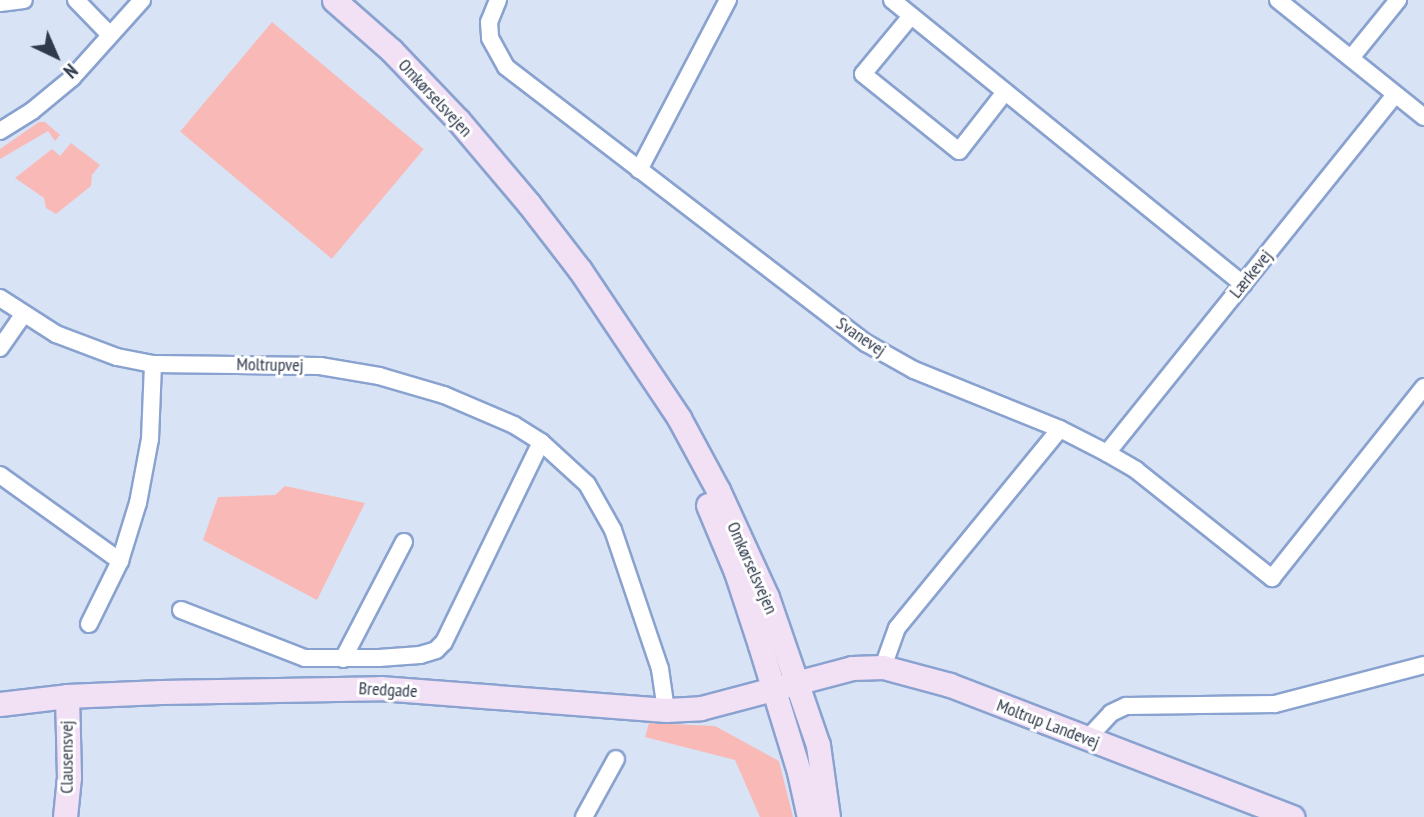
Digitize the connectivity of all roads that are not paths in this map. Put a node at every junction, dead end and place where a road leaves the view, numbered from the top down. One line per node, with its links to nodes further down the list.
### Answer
1 (24, 0): 10 (street)
2 (76, 0): 12 (street)
3 (142, 0): 12 (street)
4 (334, 0): 22 (main road, Omkørselsvejen)
5 (498, 0): 18 (street, Svanevej)
6 (728, 0): 18 (street)
7 (892, 0): 11 (street)
8 (1278, 0): 13 (street)
9 (1398, 0): 13 (street)
10 (0, 3)
11 (911, 16): 14 (street); 14 (street)
12 (110, 35): 17 (street)
13 (1351, 58): 15 (street)
14 (1005, 92): 19 (street)
15 (1395, 94): 16 (street); 19 (street, Lærkevej)
16 (1424, 117)
17 (0, 131)
18 (639, 170): 28 (street, Svanevej)
19 (1242, 284): 30 (street, Lærkevej)
20 (0, 298): 21 (street, Moltrupvej)
21 (23, 315): 23 (street); 24 (street, Moltrupvej)
22 (625, 340): 33 (main road, Omkørselsvejen); 40 (main road, Omkørselsvejen)
23 (0, 348)
24 (153, 364): 29 (street, Moltrupvej); 34 (street)
25 (1424, 387): 26 (street)
26 (1411, 404): 27 (street); 30 (street, Svanevej)
27 (1424, 415)
28 (1060, 429): 30 (street, Svanevej); 39 (street)
29 (541, 442): 37 (street); 44 (street, Moltrupvej)
30 (1107, 453)
31 (0, 475): 34 (street)
32 (404, 542): 37 (street)
33 (724, 542): 40 (main road); 41 (main road, Omkørselsvejen)
34 (120, 561): 36 (street)
35 (181, 610): 37 (street)
36 (89, 624)
37 (343, 659)
38 (1424, 665): 45 (street)
39 (883, 667): 40 (main road, Moltrup Landevej); 45 (main road, Moltrup Landevej)
40 (799, 684): 41 (main road, Moltrup Landevej); 51 (main road, Omkørselsvejen)
41 (774, 688): 44 (main road, Bredgade); 50 (main road, Omkørselsvejen); 51 (main road)
42 (67, 696): 43 (main road, Bredgade); 44 (main road, Bredgade); 48 (main road, Clausensvej)
43 (0, 704)
44 (666, 710)
45 (1087, 739): 47 (main road, Moltrup Landevej)
46 (616, 759): 49 (street)
47 (1258, 811): 52 (main road, Moltrup Landevej)
48 (65, 817)
49 (584, 817)
50 (809, 817)
51 (828, 817)
52 (1292, 817)

